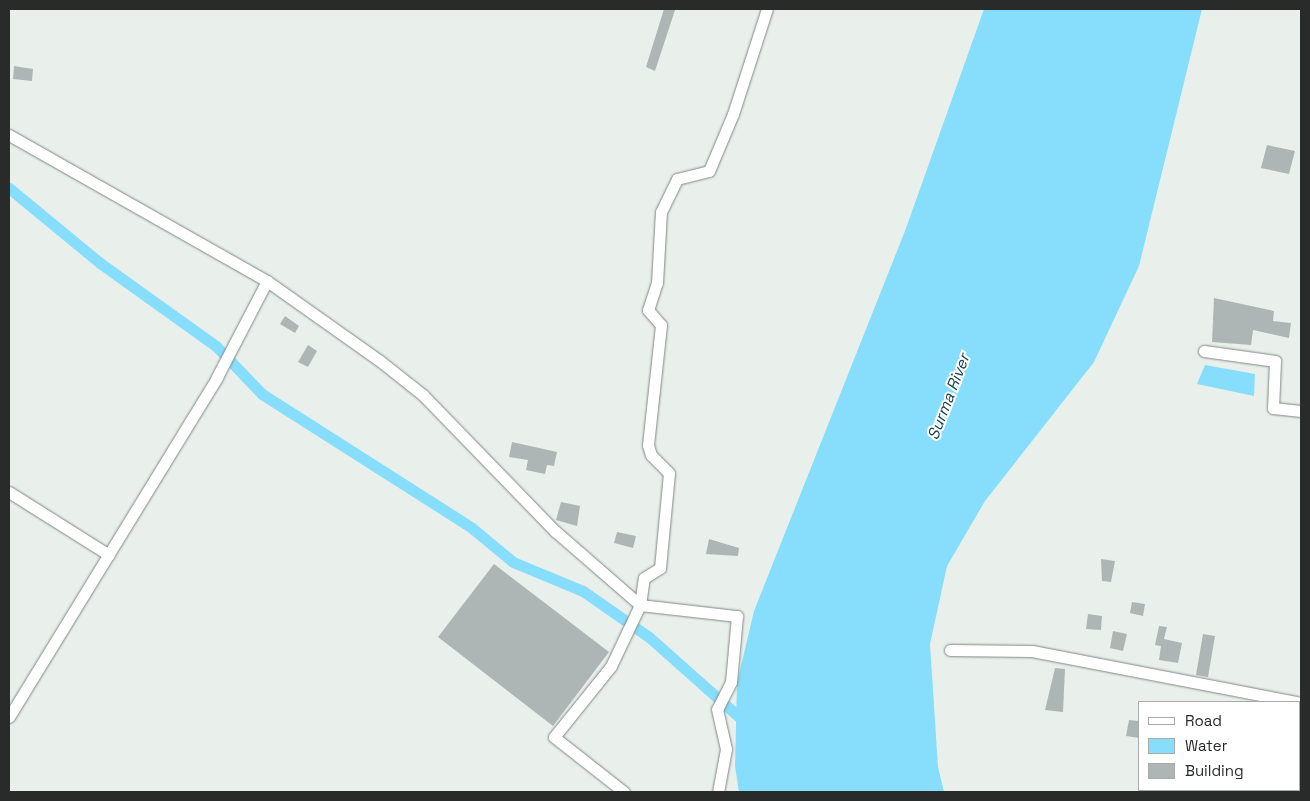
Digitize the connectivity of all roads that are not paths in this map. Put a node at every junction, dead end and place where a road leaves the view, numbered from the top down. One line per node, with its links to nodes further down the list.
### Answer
1 (767, 9): 8 (street)
2 (9, 134): 3 (street)
3 (267, 281): 7 (street); 8 (street)
4 (1204, 351): 5 (street)
5 (1301, 411)
6 (9, 492): 7 (street)
7 (109, 555): 11 (street)
8 (640, 605): 12 (street); 13 (street)
9 (950, 650): 10 (street)
10 (1289, 701)
11 (9, 717)
12 (624, 792)
13 (718, 792)

